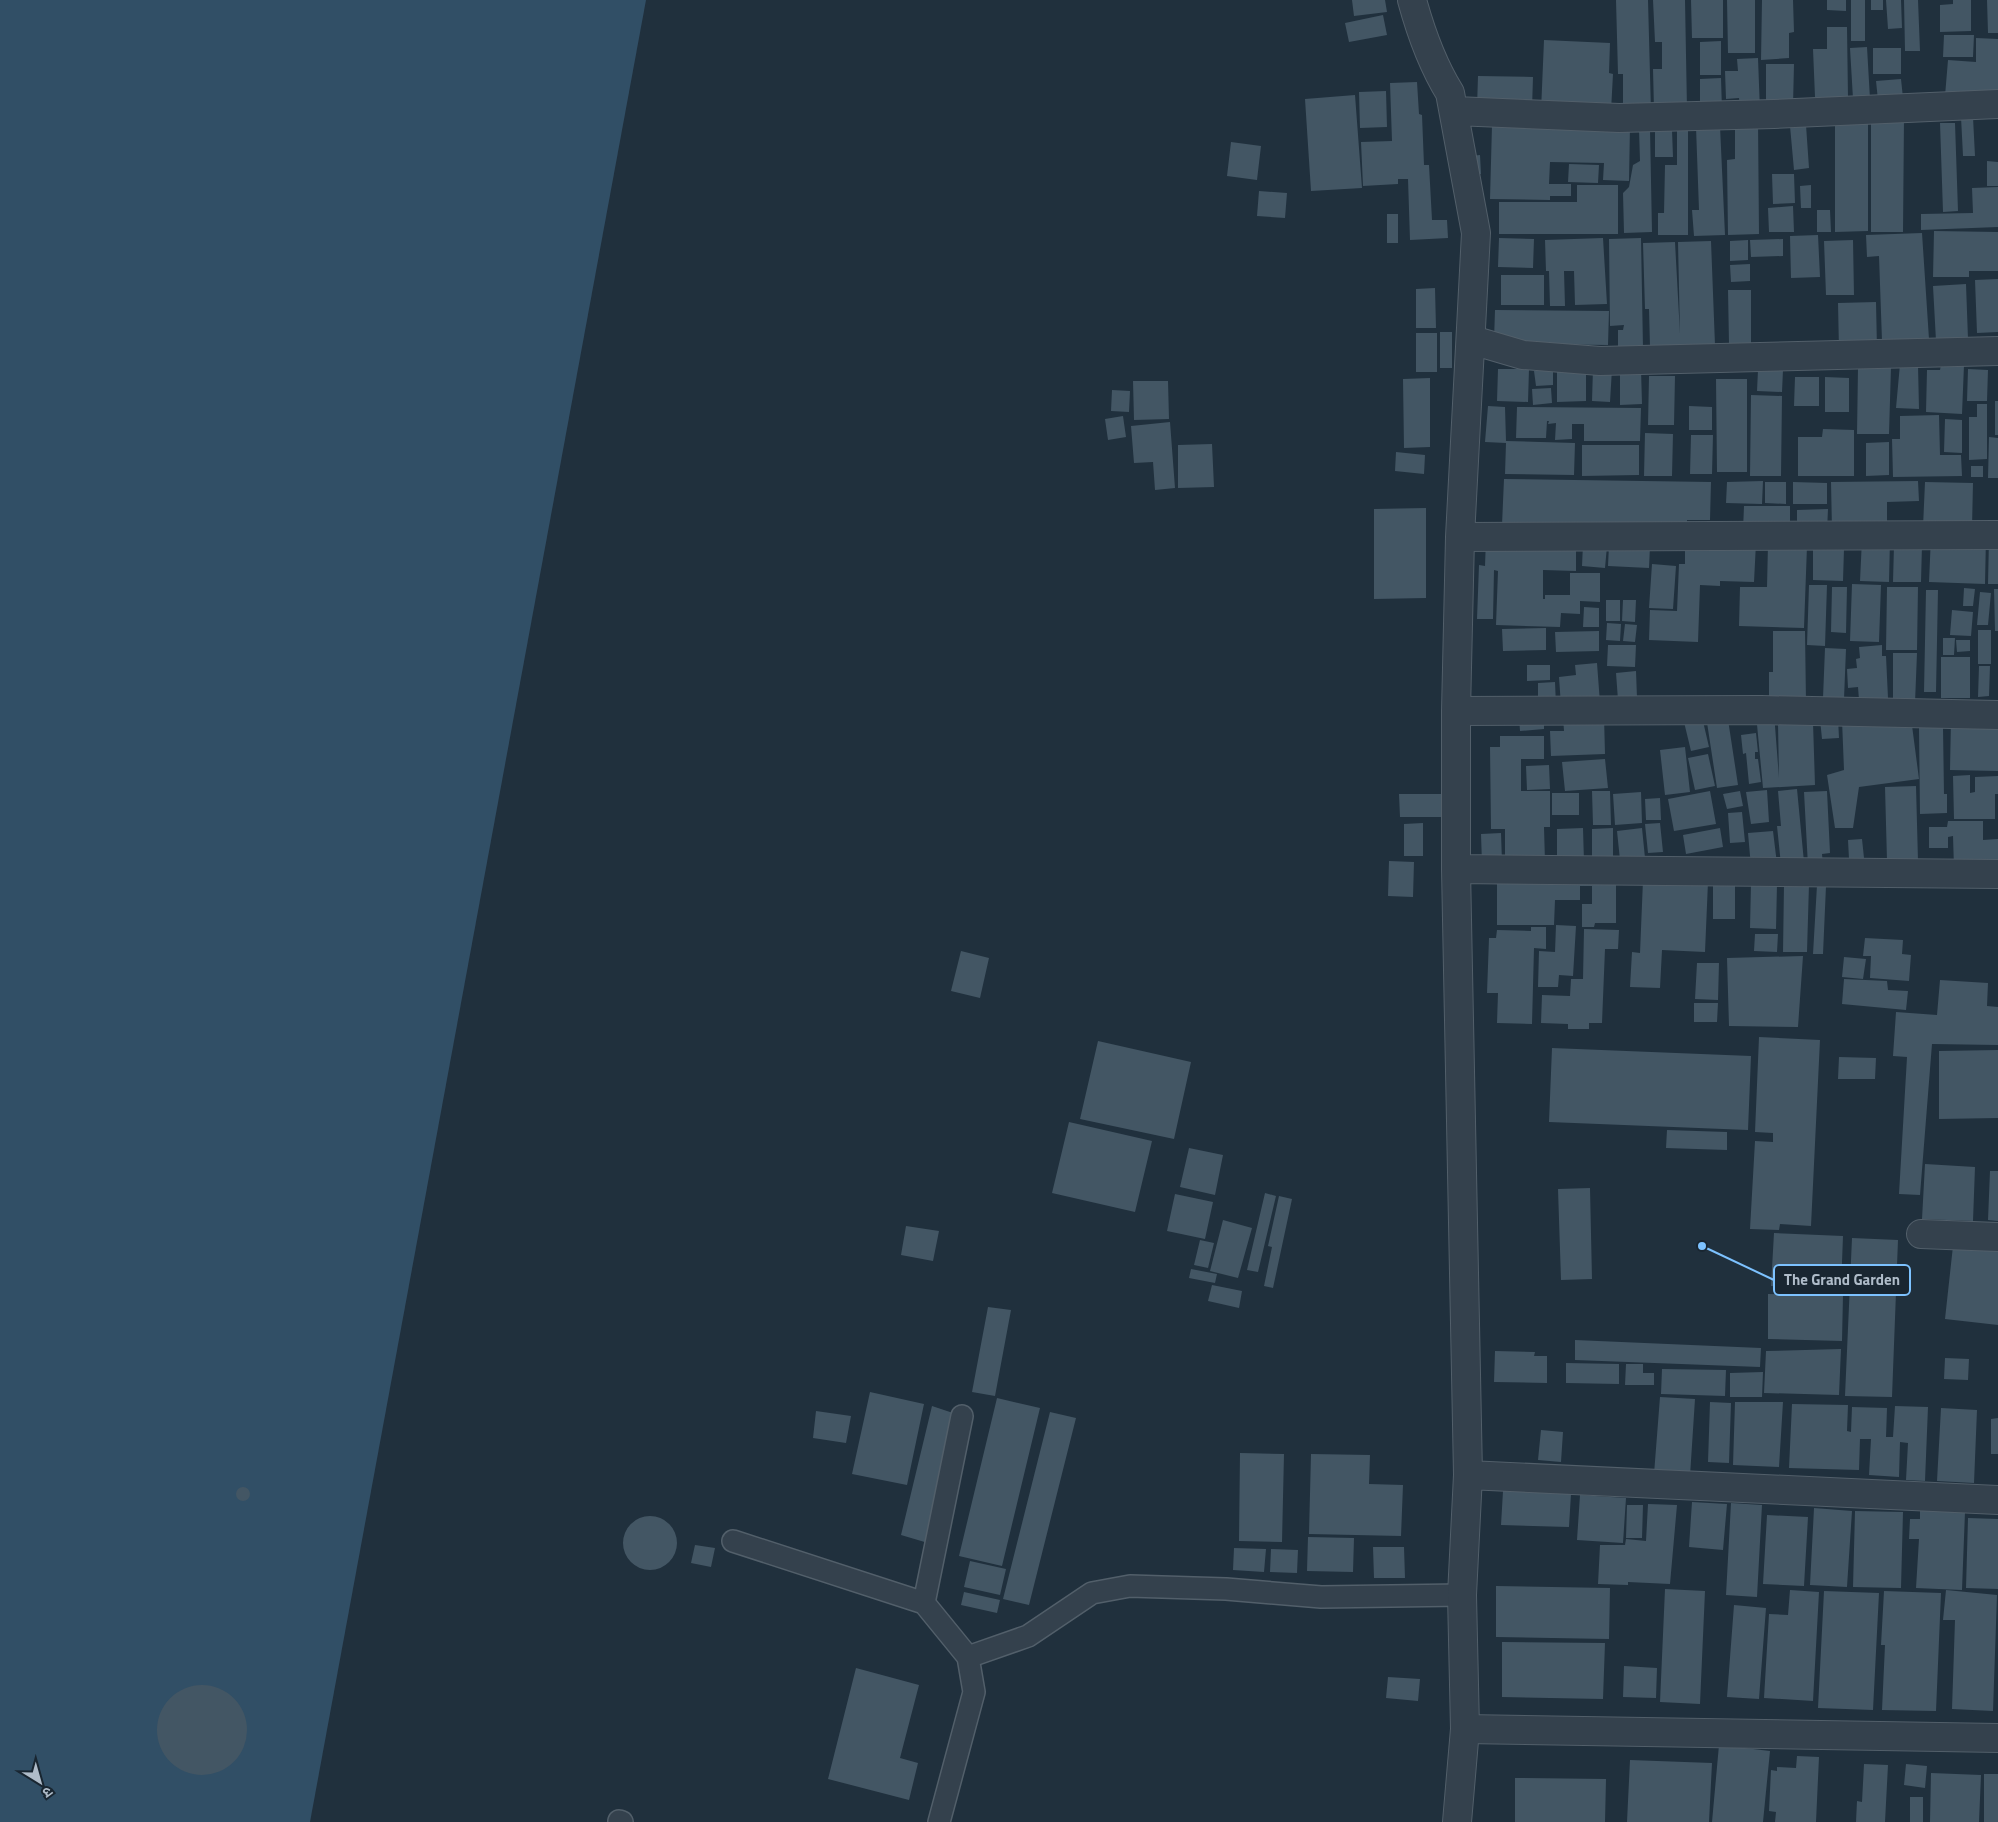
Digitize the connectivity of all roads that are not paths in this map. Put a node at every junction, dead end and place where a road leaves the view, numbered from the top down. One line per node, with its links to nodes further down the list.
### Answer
1 (1412, 0): 3 (street)
2 (1998, 104): 3 (street)
3 (1455, 112): 4 (street)
4 (1472, 340): 5 (street); 7 (street)
5 (1998, 350)
6 (1998, 535): 7 (street)
7 (1460, 537): 8 (street)
8 (1456, 711): 9 (street); 10 (street)
9 (1998, 715)
10 (1456, 869): 11 (street); 15 (street)
11 (1998, 874)
12 (1921, 1234): 13 (street)
13 (1998, 1238)
14 (962, 1416): 19 (lane)
15 (1468, 1475): 16 (street); 18 (street)
16 (1998, 1500)
17 (733, 1540): 19 (lane)
18 (1462, 1595): 20 (lane); 21 (street)
19 (924, 1603): 20 (lane)
20 (968, 1657): 23 (lane)
21 (1465, 1729): 22 (street); 24 (street)
22 (1998, 1738)
23 (939, 1822)
24 (1458, 1822)

